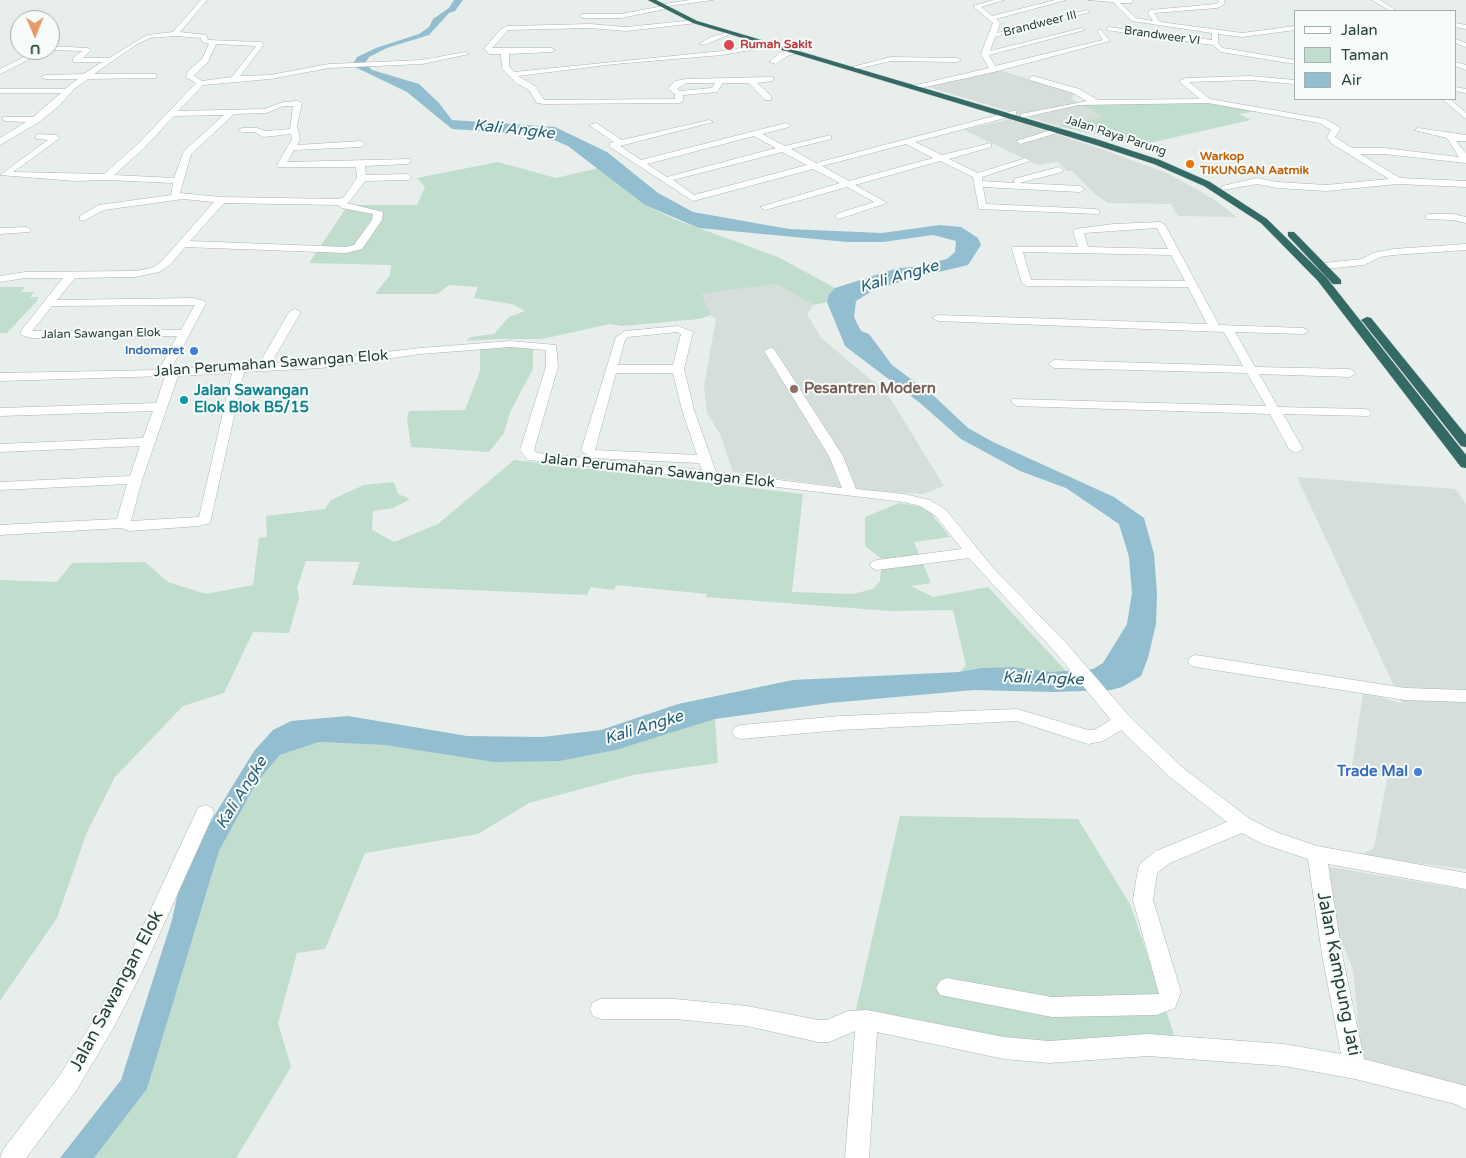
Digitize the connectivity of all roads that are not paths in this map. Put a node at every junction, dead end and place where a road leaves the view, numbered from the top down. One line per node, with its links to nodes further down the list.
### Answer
1 (204, 0): 25 (street)
2 (651, 0): 13 (highway, Jalan Raya Parung)
3 (706, 0): 4 (street); 13 (street)
4 (710, 0)
5 (1001, 0): 17 (street)
6 (1064, 0): 17 (street)
7 (1091, 0): 11 (street)
8 (1183, 0): 14 (street)
9 (1221, 0): 14 (street)
10 (1375, 0): 15 (street)
11 (1115, 1): 12 (street); 20 (street)
12 (1131, 1)
13 (664, 4): 16 (street); 18 (highway, Jalan Raya Parung); 35 (highway, Jalan Raya Parung)
14 (1190, 8): 20 (street)
15 (1392, 10)
16 (578, 16)
17 (992, 18): 27 (street)
18 (695, 22): 24 (highway, Jalan Raya Parung); 37 (street)
19 (1092, 22): 22 (street); 22 (street); 27 (street, Brandweer III)
20 (1158, 23): 23 (street)
21 (1291, 28): 26 (street)
22 (1095, 30): 29 (street, Brandweer VI); 40 (street); 48 (street)
23 (1214, 32): 26 (street); 29 (street)
24 (730, 33): 31 (street); 32 (highway, Jalan Raya Parung)
25 (175, 34): 28 (street); 43 (street)
26 (1250, 35): 30 (street)
27 (992, 36): 40 (street)
28 (213, 42): 55 (street); 60 (street)
29 (1215, 43): 41 (street, Brandweer VI)
30 (1254, 43)
31 (702, 44)
32 (772, 45): 35 (highway, Jalan Raya Parung); 38 (street)
33 (60, 48): 43 (street)
34 (551, 50): 37 (street)
35 (795, 50): 45 (street); 47 (highway, Jalan Raya Parung); 61 (highway, Jalan Raya Parung)
36 (1259, 50): 41 (street)
37 (505, 52): 50 (street)
38 (722, 53): 50 (street); 51 (street)
39 (465, 54): 55 (street)
40 (985, 54): 48 (street)
41 (1264, 57): 46 (street, Brandweer VI)
42 (24, 60): 49 (street)
43 (113, 60): 54 (street)
44 (957, 60): 47 (street)
45 (773, 62)
46 (1294, 62)
47 (856, 66): 61 (highway, Jalan Raya Parung)
48 (994, 70): 61 (street)
49 (0, 72)
50 (513, 74): 51 (street)
51 (720, 74): 58 (street)
52 (153, 76): 54 (street)
53 (45, 77): 54 (street)
54 (84, 77): 62 (street)
55 (235, 78): 60 (street)
56 (1033, 78): 67 (street)
57 (770, 79): 58 (street)
58 (751, 81): 64 (street)
59 (1294, 82): 65 (street)
60 (200, 83): 69 (street)
61 (920, 87): 70 (highway, Jalan Raya Parung)
62 (67, 90): 63 (street); 74 (street)
63 (0, 91)
64 (768, 98)
65 (1208, 100): 67 (street); 95 (street)
66 (1447, 100): 71 (street)
67 (1095, 102): 72 (street)
68 (232, 112): 69 (street); 81 (street); 109 (street)
69 (172, 114): 104 (street)
70 (1010, 114): 72 (highway, Jalan Raya Parung); 79 (highway, Jalan Raya Parung); 88 (street)
71 (1465, 114)
72 (1024, 116): 115 (highway, Jalan Raya Parung)
73 (6, 119): 74 (street)
74 (36, 120): 87 (street)
75 (708, 122): 90 (street)
76 (594, 125): 90 (street)
77 (786, 126): 82 (street)
78 (242, 130): 81 (street)
79 (1058, 130): 89 (street); 134 (highway, Jalan Raya Parung)
80 (1418, 130): 85 (street)
81 (293, 131): 93 (street)
82 (755, 133): 94 (street); 100 (street)
83 (39, 137): 104 (street)
84 (828, 137): 94 (street)
85 (1453, 137): 86 (street); 97 (street)
86 (1466, 138)
87 (3, 139)
88 (907, 141): 96 (street); 102 (street)
89 (1020, 141)
90 (621, 143): 100 (street)
91 (361, 144): 93 (street)
92 (988, 145): 96 (street)
93 (292, 148): 101 (street)
94 (783, 149): 102 (street); 107 (street)
95 (1347, 151): 97 (street); 110 (street)
96 (941, 158): 108 (street); 111 (street)
97 (1466, 160)
98 (407, 161): 101 (street)
99 (1026, 161): 108 (street)
100 (640, 163): 107 (street)
101 (358, 164): 106 (street)
102 (814, 166): 107 (street); 111 (street)
103 (1059, 170): 114 (street)
104 (106, 177): 109 (street)
105 (408, 177): 106 (street)
106 (362, 178): 120 (street)
107 (664, 180)
108 (977, 180): 114 (street); 122 (street)
109 (178, 181): 118 (street)
110 (1398, 181): 112 (street); 115 (street)
111 (847, 184): 121 (street); 123 (street)
112 (1456, 184): 113 (street); 117 (street)
113 (1466, 184)
114 (1000, 185): 116 (street)
115 (1225, 188): 132 (highway, Jalan Raya Parung)
116 (1080, 189)
117 (1466, 195)
118 (180, 197): 119 (street); 125 (street)
119 (221, 200): 120 (street); 129 (street)
120 (340, 202): 129 (street)
121 (765, 207)
122 (1096, 212)
123 (839, 216)
124 (1429, 217): 126 (street)
125 (83, 218)
126 (1466, 220)
127 (26, 230): 128 (street)
128 (0, 231)
129 (183, 244): 136 (street)
130 (1465, 248): 135 (street)
131 (1084, 250): 133 (street); 133 (street); 138 (street)
132 (1309, 250): 134 (highway); 135 (highway, Jalan Raya Parung)
133 (1174, 252): 138 (street)
134 (1296, 252): 169 (highway, Jalan Raya Parung)
135 (1324, 266): 139 (highway, Jalan Raya Parung)
136 (72, 274): 137 (street); 140 (street, Jalan Sawangan Elok)
137 (2, 281)
138 (1192, 284): 144 (street)
139 (1342, 288)
140 (47, 303): 147 (street, Jalan Sawangan Elok); 147 (street, Jalan Sawangan Elok)
141 (1360, 311): 165 (highway)
142 (295, 312): 150 (street)
143 (938, 318): 144 (street)
144 (1214, 326): 145 (street)
145 (1227, 327): 146 (street); 154 (street)
146 (1303, 331)
147 (185, 333): 155 (street, Jalan Sawangan Elok)
148 (770, 351): 173 (street)
149 (1054, 364): 154 (street)
150 (263, 367): 151 (street, Jalan Perumahan Sawangan Elok); 170 (street, Jalan Perumahan Sawangan Elok)
151 (239, 368): 155 (street, Jalan Perumahan Sawangan Elok); 174 (street)
152 (611, 369): 153 (street); 153 (street); 168 (street)
153 (678, 370): 168 (street)
154 (1252, 370): 156 (street); 161 (street)
155 (168, 372): 157 (street, Jalan Perumahan Sawangan Elok); 160 (street, Jalan Sawangan Elok)
156 (1350, 373)
157 (6, 377): 158 (street)
158 (0, 391)
159 (1017, 402): 161 (street)
160 (160, 407): 162 (street); 164 (street, Jalan Sawangan Elok)
161 (1274, 410): 163 (street); 167 (street)
162 (0, 412)
163 (1365, 413)
164 (148, 442): 166 (street); 171 (street, Jalan Sawangan Elok)
165 (1466, 443)
166 (0, 448)
167 (1296, 449)
168 (705, 459): 170 (street)
169 (1466, 464)
170 (710, 475): 173 (street, Jalan Perumahan Sawangan Elok)
171 (135, 480): 172 (street); 174 (street, Jalan Sawangan Elok)
172 (0, 486)
173 (851, 494): 176 (street, Jalan Perumahan Sawangan Elok)
174 (123, 523): 175 (street)
175 (0, 530)
176 (972, 553): 177 (street); 180 (street, Jalan Perumahan Sawangan Elok)
177 (876, 565)
178 (1196, 660): 179 (street)
179 (1466, 696)
180 (1123, 720): 181 (street); 183 (street, Jalan Perumahan Sawangan Elok)
181 (741, 732)
182 (205, 813): 191 (street, Jalan Sawangan Elok)
183 (1243, 824): 184 (street, Jalan Perumahan Sawangan Elok); 186 (street)
184 (1316, 854): 185 (street, Jalan Perumahan Sawangan Elok); 189 (street, Jalan Kampung Jati)
185 (1466, 881)
186 (947, 988)
187 (601, 1009): 188 (street)
188 (867, 1020): 189 (street); 192 (street)
189 (1355, 1068): 190 (street, Jalan Kampung Jati)
190 (1466, 1098)
191 (11, 1158)
192 (857, 1158)

